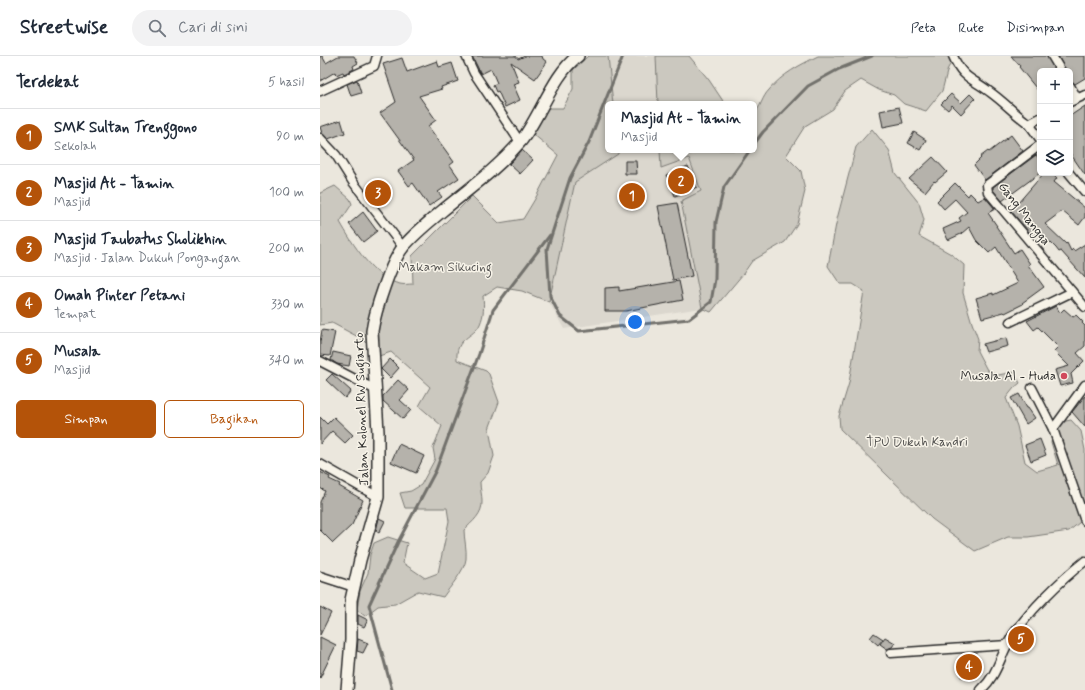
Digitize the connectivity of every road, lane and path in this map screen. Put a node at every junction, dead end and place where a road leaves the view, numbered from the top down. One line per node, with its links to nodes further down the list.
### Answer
1 (377, 56): 8 (street)
2 (466, 56): 13 (street)
3 (578, 56): 6 (main road, Jalan Kolonel RW Sugiarto)
4 (953, 56): 10 (street)
5 (1052, 56): 7 (street)
6 (567, 61): 13 (main road, Jalan Kolonel RW Sugiarto)
7 (1059, 68)
8 (320, 91)
9 (1037, 120): 10 (street)
10 (1029, 124): 11 (street)
11 (1037, 134)
12 (320, 138): 17 (street)
13 (520, 142): 17 (main road, Jalan Kolonel RW Sugiarto)
14 (1037, 147): 18 (street, Gang Mangga)
15 (1072, 176): 16 (street)
16 (1085, 192)
17 (403, 247): 24 (main road, Jalan Kolonel RW Sugiarto)
18 (1072, 292): 19 (street, Gang Mangga); 20 (street)
19 (1085, 307)
20 (1010, 322)
21 (320, 361): 24 (street)
22 (1085, 385): 25 (street)
23 (1032, 388): 25 (street)
24 (376, 390): 27 (main road, Jalan Kolonel RW Sugiarto)
25 (1054, 427): 28 (street)
26 (320, 464): 27 (street)
27 (378, 497): 31 (main road, Jalan Kolonel RW Sugiarto)
28 (1085, 522)
29 (1085, 561): 32 (street)
30 (320, 576): 31 (street)
31 (354, 587): 34 (main road, Jalan Kolonel RW Sugiarto)
32 (1007, 645): 33 (street); 35 (street)
33 (891, 652)
34 (346, 690)
35 (981, 690)

